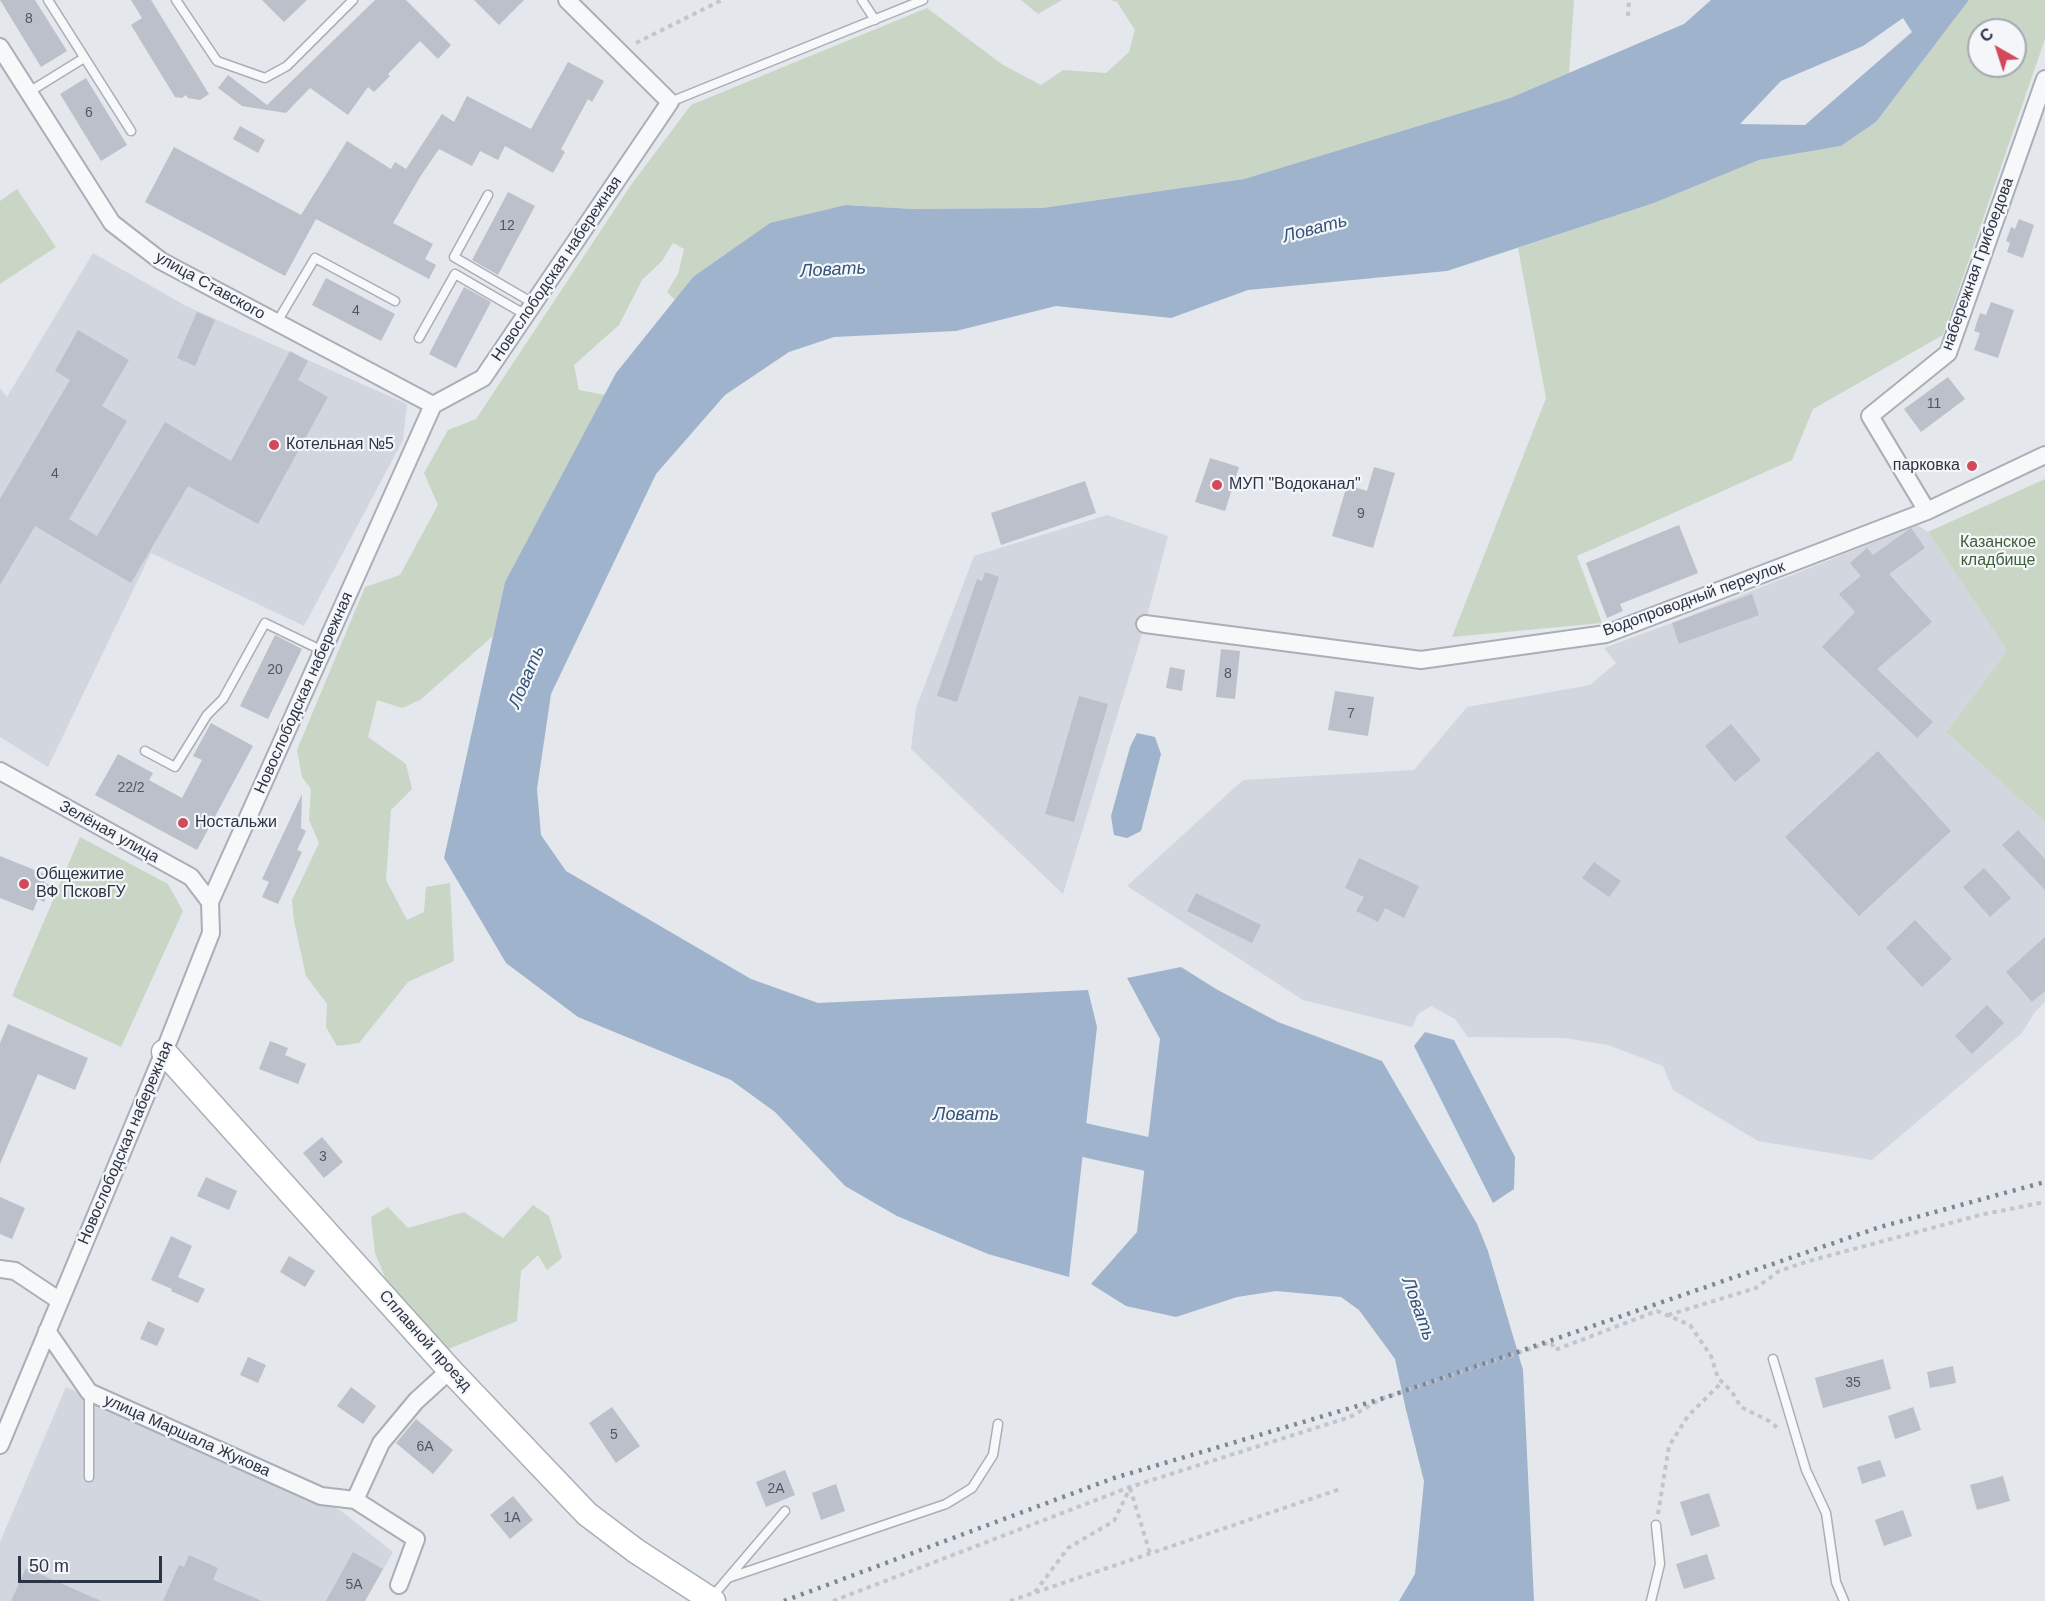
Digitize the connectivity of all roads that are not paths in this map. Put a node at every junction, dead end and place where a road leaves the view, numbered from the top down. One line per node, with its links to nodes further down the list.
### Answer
1 (48, 0): 9 (lane)
2 (176, 0): 3 (lane)
3 (353, 0)
4 (567, 0): 12 (street)
5 (862, 0): 7 (lane)
6 (923, 0): 7 (lane)
7 (875, 20): 12 (lane)
8 (0, 47): 11 (street, улица Ставского)
9 (84, 57): 11 (lane); 13 (lane)
10 (2045, 79): 21 (street, набережная Грибоедова)
11 (29, 92): 17 (street, улица Ставского)
12 (670, 102): 16 (street, Новослободская набережная)
13 (132, 131)
14 (488, 195): 16 (lane)
15 (394, 301): 17 (lane)
16 (529, 309): 18 (lane); 19 (street, Новослободская набережная)
17 (277, 322): 19 (street, улица Ставского)
18 (419, 338)
19 (433, 405): 23 (street, Новослободская набережная)
20 (2045, 455): 21 (street, Водопроводный переулок)
21 (1927, 511): 22 (street, Водопроводный переулок)
22 (1145, 624)
23 (323, 651): 24 (lane); 26 (street, Новослободская набережная)
24 (145, 752)
25 (0, 771): 26 (street, Зелёная улица)
26 (210, 902): 27 (street, Новослободская набережная)
27 (164, 1052): 29 (street, Новослободская набережная); 32 (street, Сплавной проезд)
28 (0, 1269): 29 (street)
29 (60, 1301): 30 (street, Новослободская набережная)
30 (47, 1331): 33 (street, улица Маршала Жукова); 35 (street, Новослободская набережная)
31 (1773, 1359): 44 (lane)
32 (450, 1370): 37 (street); 42 (street, Сплавной проезд)
33 (89, 1392): 36 (lane); 37 (street, улица Маршала Жукова)
34 (998, 1424): 40 (lane)
35 (0, 1445)
36 (89, 1477)
37 (355, 1500): 41 (street)
38 (785, 1511): 40 (lane)
39 (1656, 1525): 43 (lane)
40 (728, 1578): 42 (lane)
41 (399, 1585)
42 (712, 1600)
43 (1651, 1601)
44 (1844, 1601)

